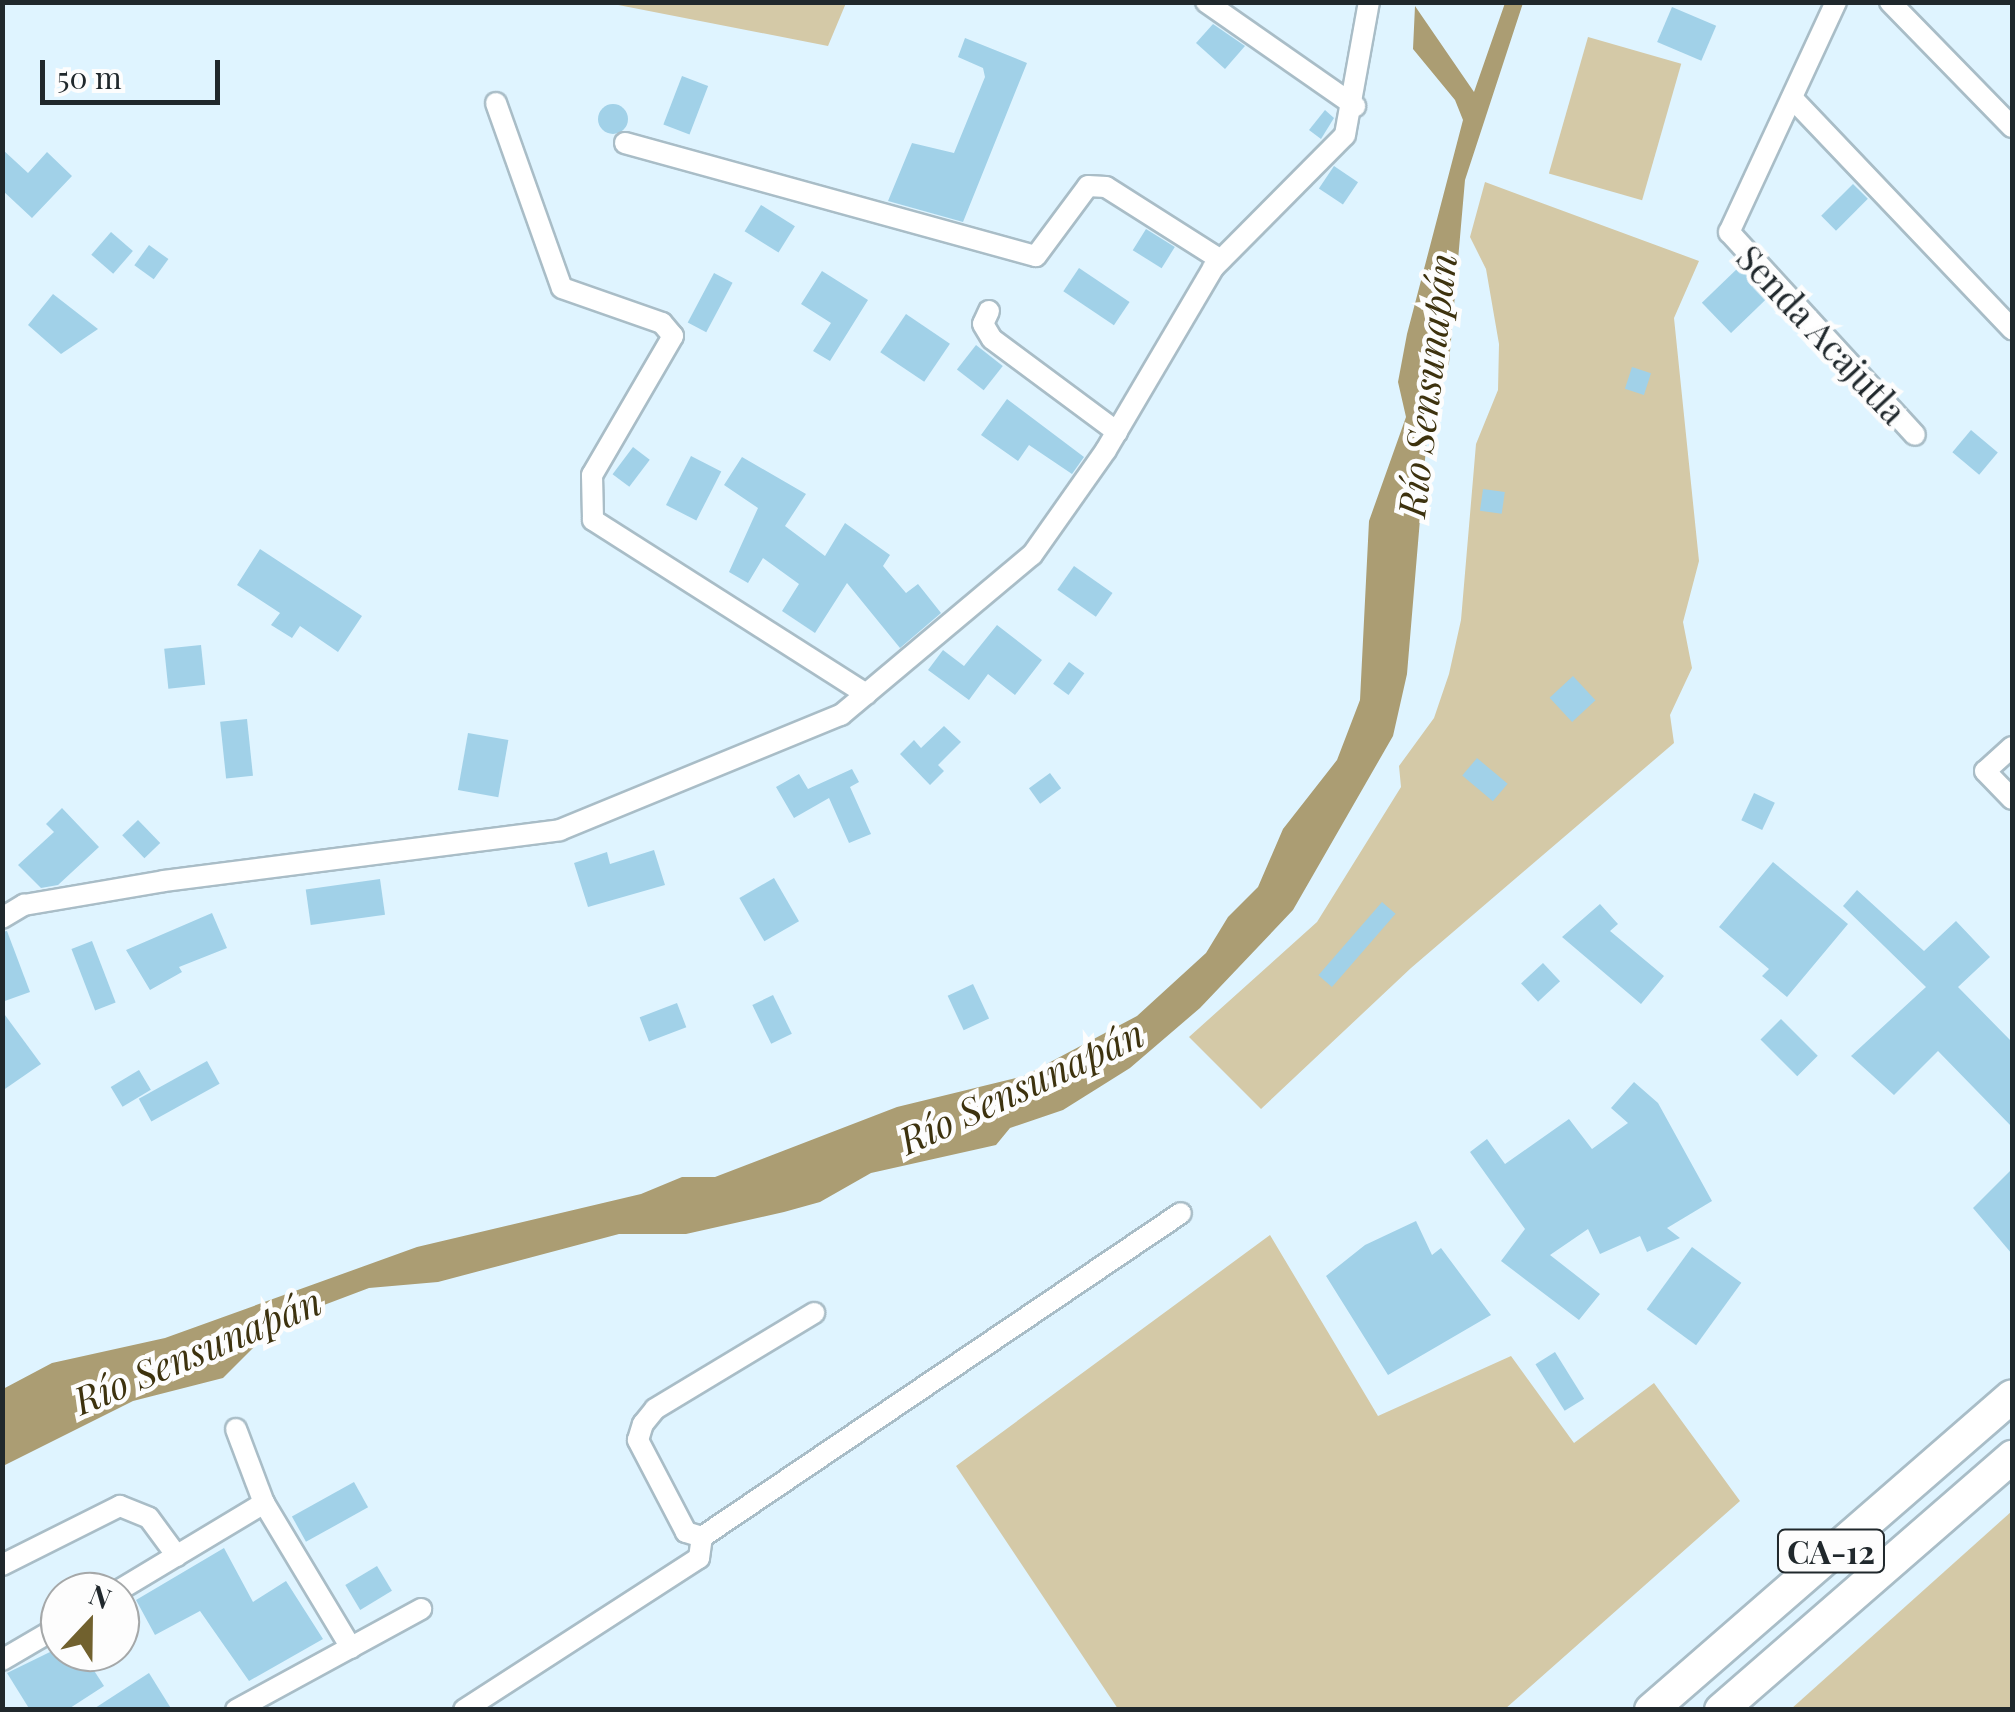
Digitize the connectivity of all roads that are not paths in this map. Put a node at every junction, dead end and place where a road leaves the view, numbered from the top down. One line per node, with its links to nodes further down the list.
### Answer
1 (1206, 2): 7 (street)
2 (1369, 2): 7 (street)
3 (1836, 2): 5 (street)
4 (1890, 2): 8 (street)
5 (1793, 99): 12 (street); 14 (street, Senda Acajutla)
6 (496, 103): 15 (street)
7 (1356, 106): 10 (street)
8 (2012, 127)
9 (625, 143): 10 (street)
10 (1221, 260): 13 (street)
11 (989, 311): 13 (street)
12 (2012, 330)
13 (1117, 432): 15 (street)
14 (1915, 435)
15 (866, 694): 18 (street)
16 (2012, 747): 17 (street)
17 (2012, 799)
18 (2, 918)
19 (1182, 1213): 25 (street)
20 (814, 1314): 25 (street)
21 (2012, 1396): 35 (highway, CA-12)
22 (236, 1429): 24 (street)
23 (2012, 1457): 36 (highway, CA-12)
24 (264, 1504): 26 (street); 31 (street)
25 (702, 1537): 34 (street)
26 (177, 1556): 27 (street); 28 (street)
27 (2, 1565)
28 (140, 1578)
29 (421, 1609): 31 (street)
30 (40, 1638): 32 (street)
31 (350, 1648): 33 (street)
32 (2, 1660)
33 (236, 1710)
34 (464, 1710)
35 (1651, 1710)
36 (1721, 1710)

